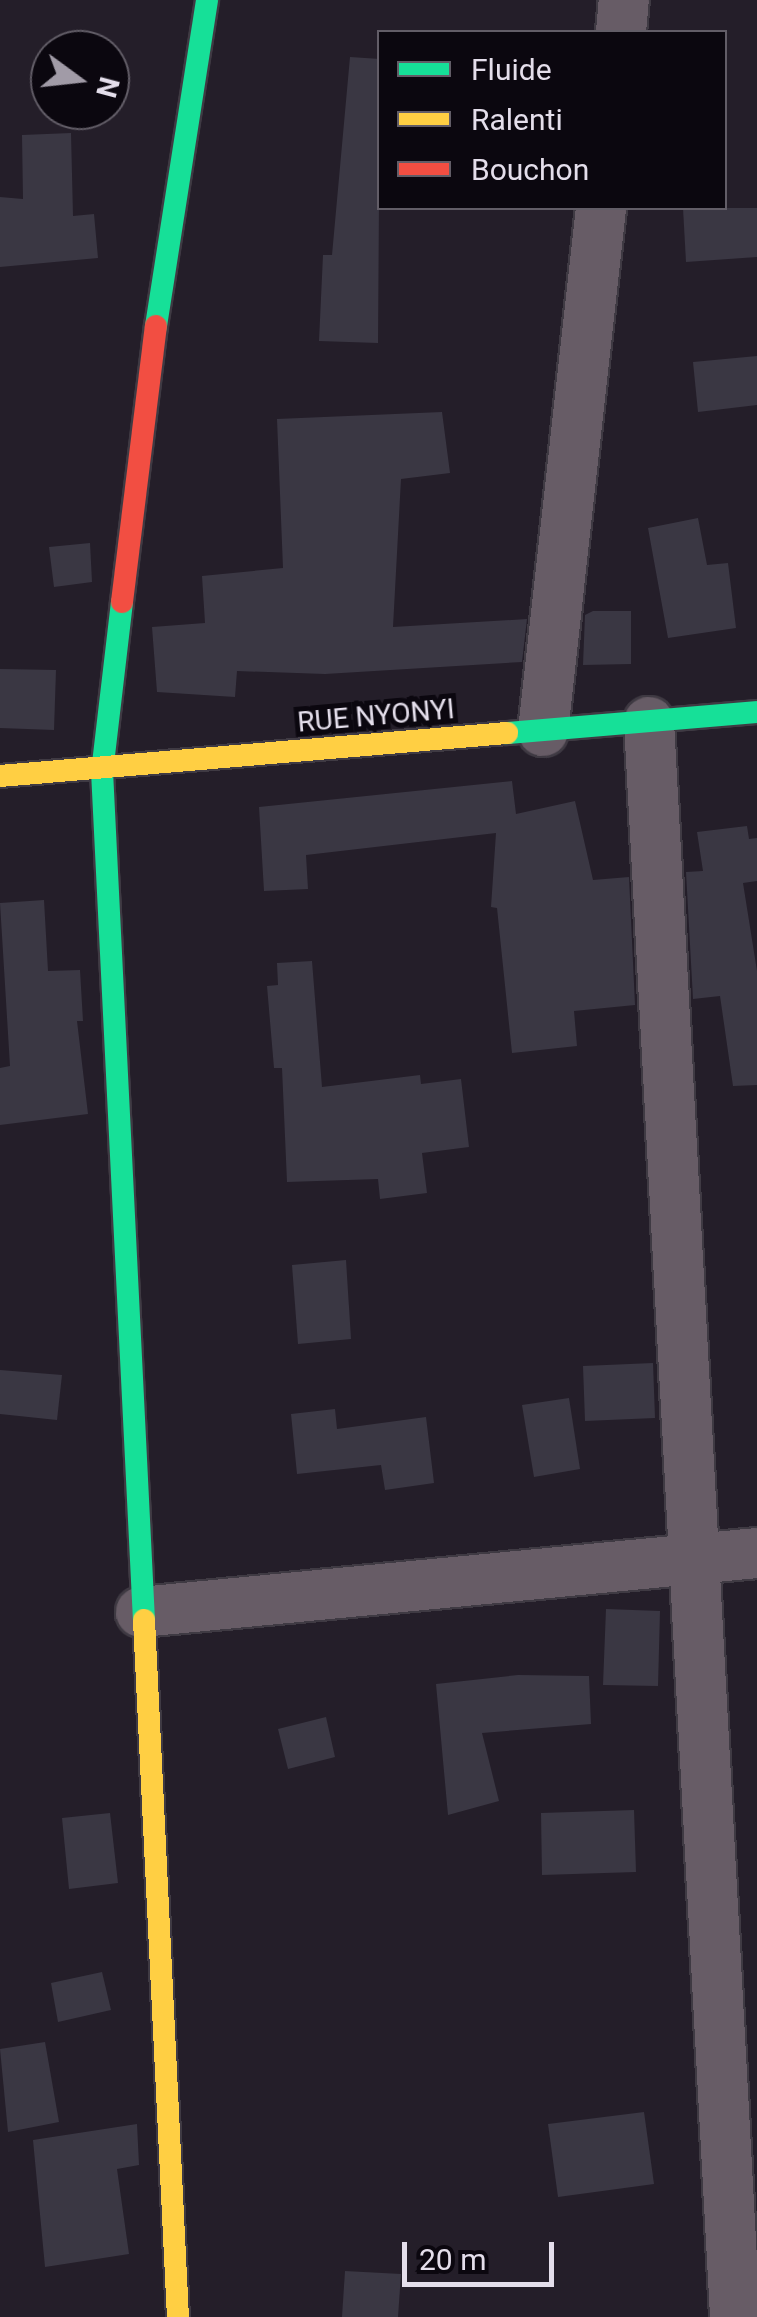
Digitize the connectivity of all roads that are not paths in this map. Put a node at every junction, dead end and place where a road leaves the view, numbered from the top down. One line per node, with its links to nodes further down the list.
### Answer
1 (207, 0): 8 (street)
2 (624, 0): 3 (street)
3 (621, 30)
4 (602, 210): 7 (street)
5 (757, 712): 6 (street, RUE NYONYI)
6 (649, 722): 7 (street, RUE NYONYI); 11 (street)
7 (544, 730): 8 (street, RUE NYONYI)
8 (102, 770): 9 (street, RUE NYONYI); 12 (street)
9 (0, 776)
10 (757, 1553): 11 (street)
11 (690, 1561): 12 (street); 14 (street)
12 (141, 1612): 13 (street)
13 (178, 2317)
14 (735, 2317)

